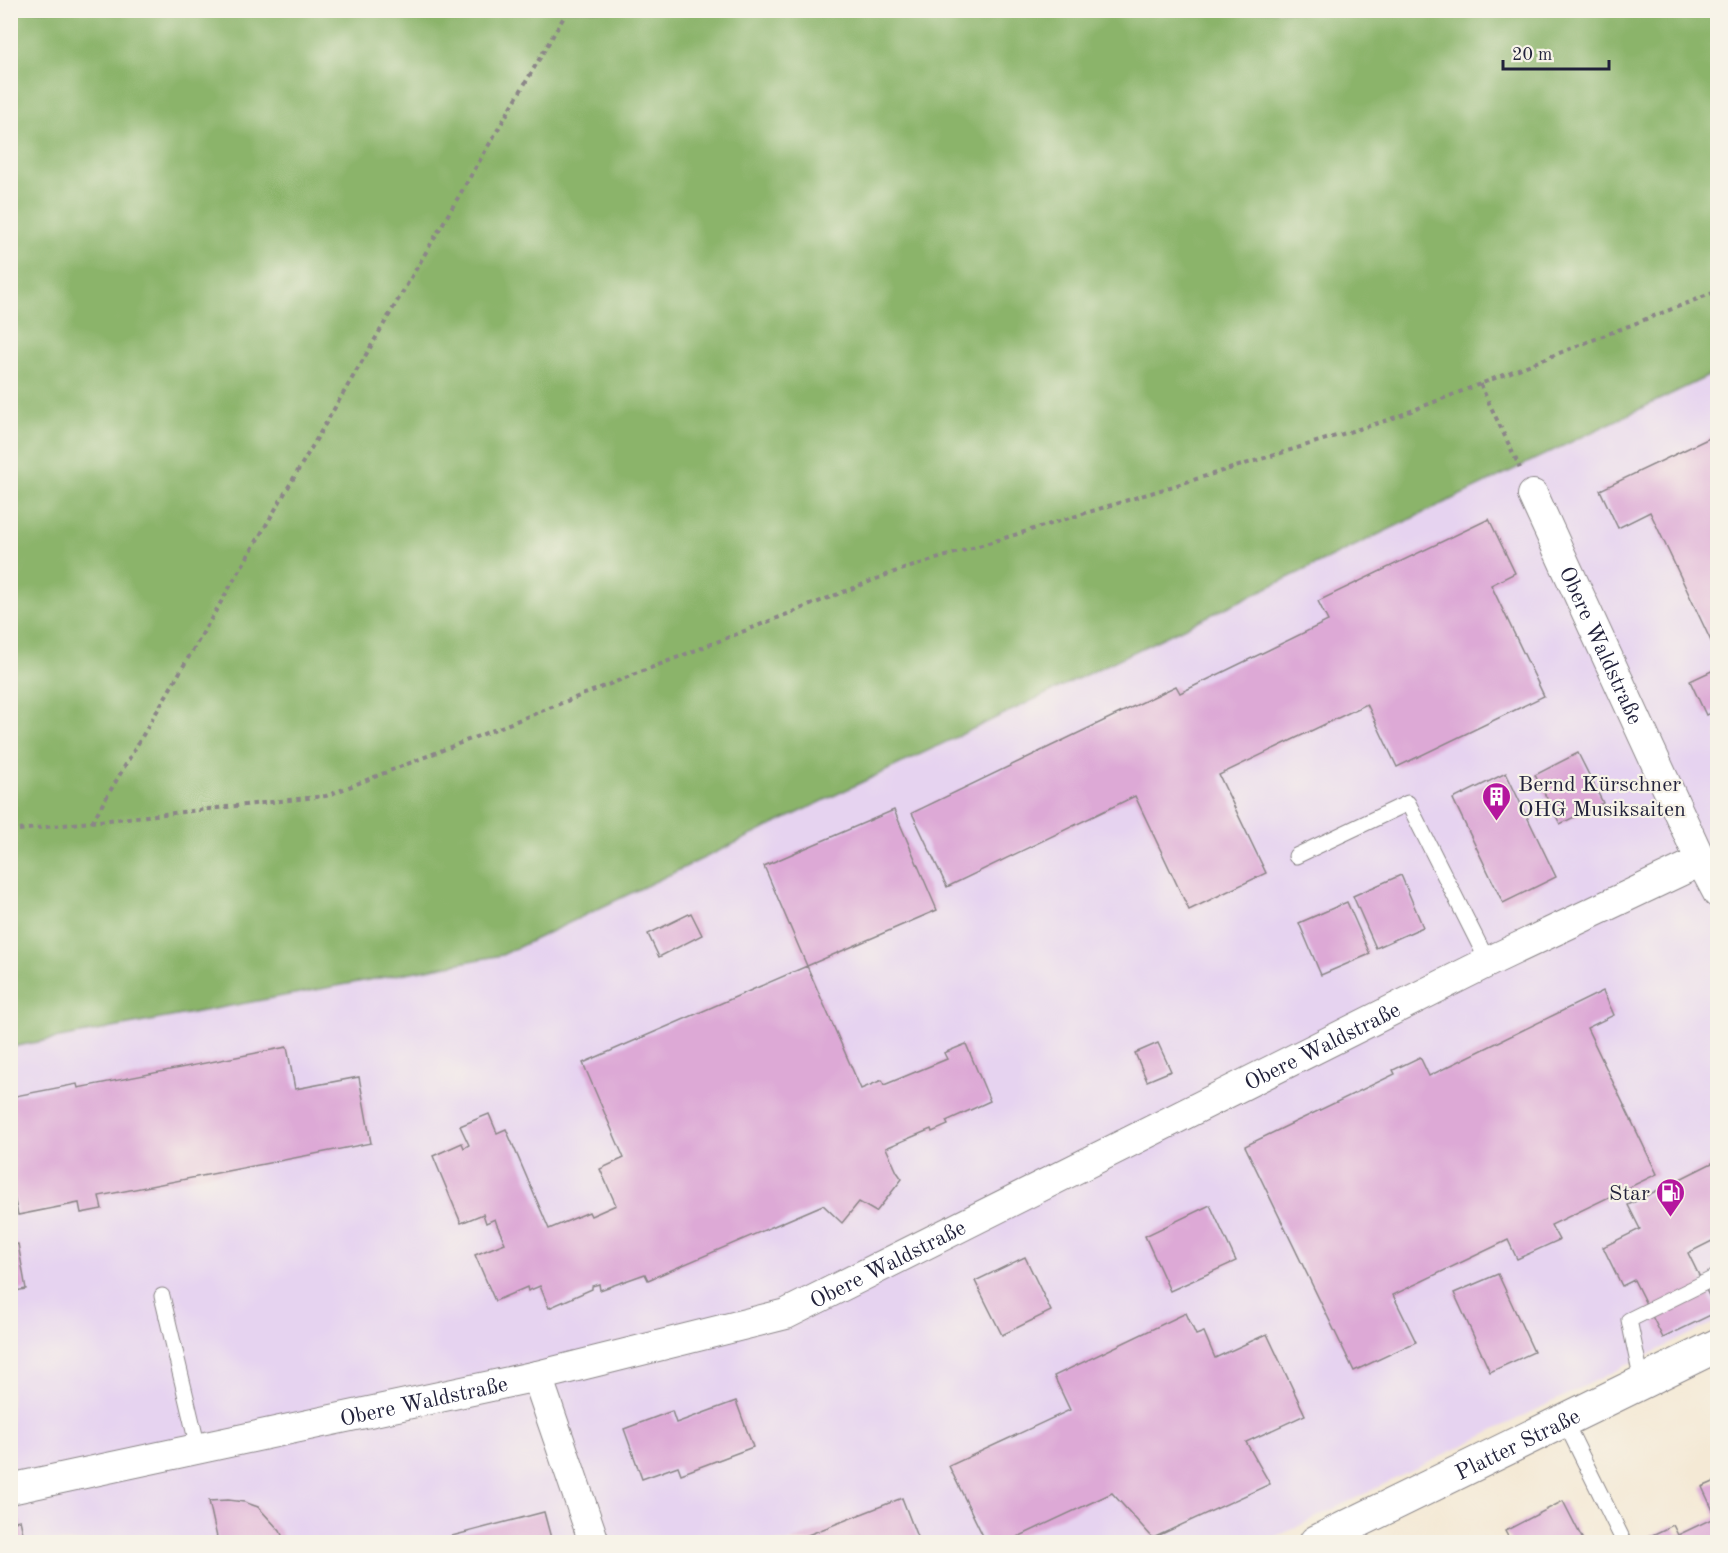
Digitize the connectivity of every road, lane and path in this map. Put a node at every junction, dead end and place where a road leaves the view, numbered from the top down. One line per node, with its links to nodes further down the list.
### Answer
1 (568, 10): 5 (path)
2 (1718, 291): 3 (path)
3 (1480, 384): 4 (path); 5 (path)
4 (1533, 495): 8 (street, Obere Waldstraße)
5 (92, 822): 6 (path)
6 (10, 831)
7 (1296, 856): 10 (lane)
8 (1701, 861): 9 (street, Obere Waldstraße); 10 (street, Obere Waldstraße)
9 (1718, 893)
10 (1488, 962): 14 (street, Obere Waldstraße)
11 (1718, 1276): 15 (lane)
12 (162, 1296): 17 (lane)
13 (1718, 1345): 15 (main road, Platter Straße)
14 (537, 1376): 17 (street, Obere Waldstraße); 20 (street)
15 (1642, 1382): 16 (main road, Platter Straße)
16 (1564, 1420): 19 (main road, Platter Straße); 21 (lane)
17 (198, 1449): 18 (street, Obere Waldstraße)
18 (10, 1489)
19 (1331, 1539)
20 (594, 1542)
21 (1624, 1542)

